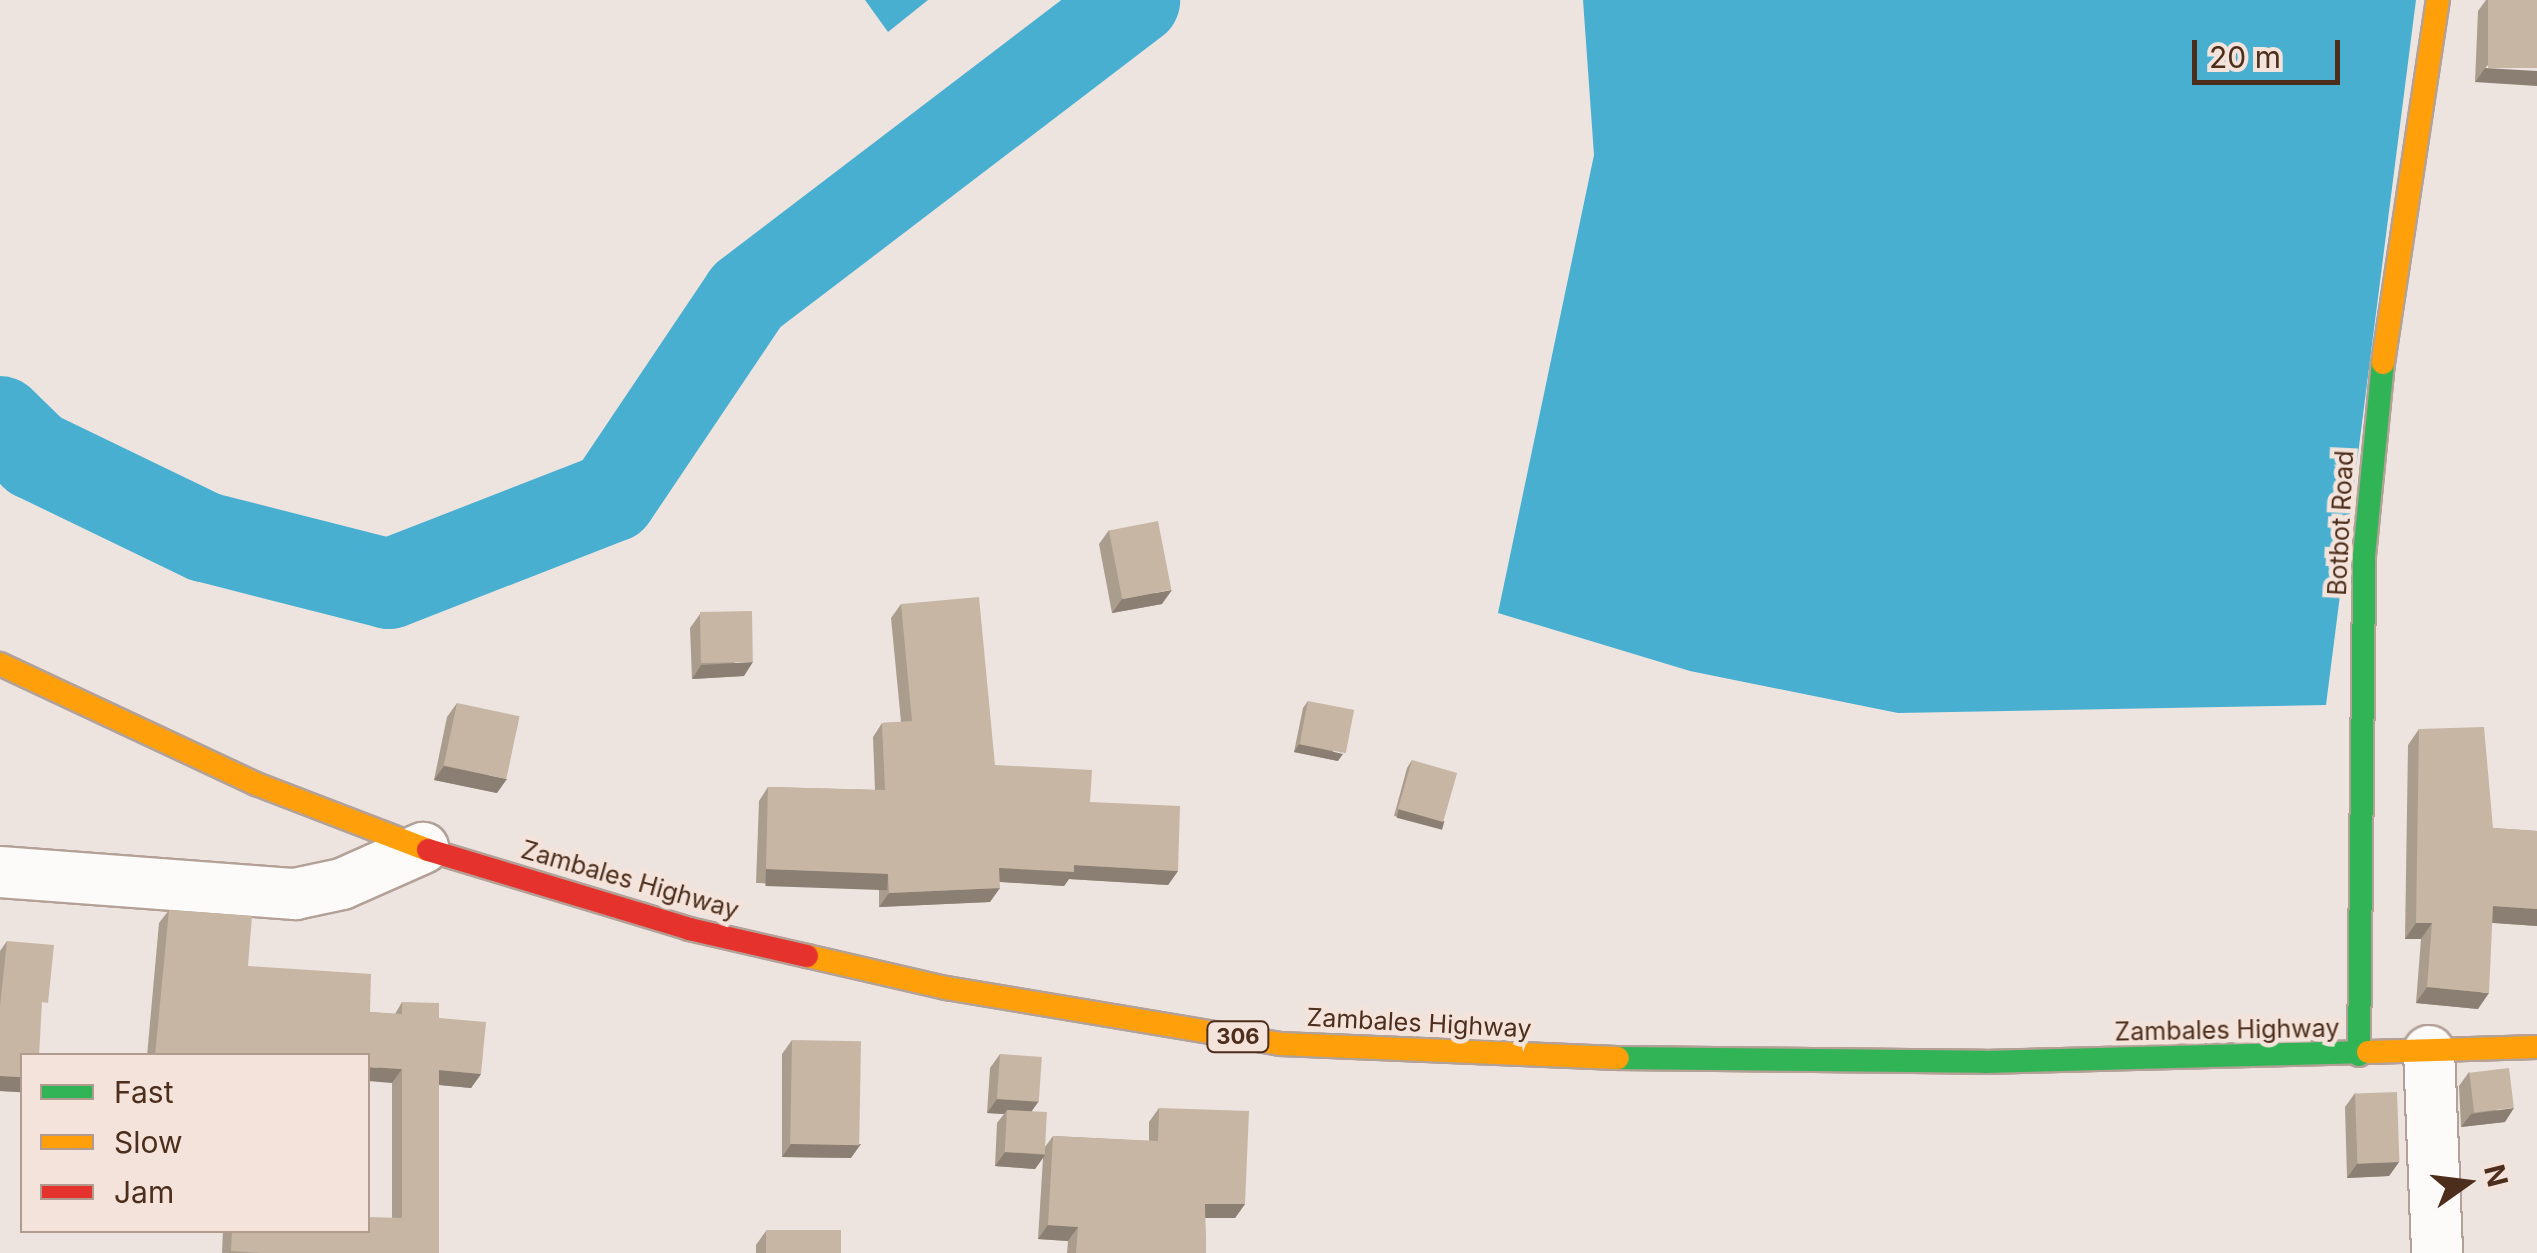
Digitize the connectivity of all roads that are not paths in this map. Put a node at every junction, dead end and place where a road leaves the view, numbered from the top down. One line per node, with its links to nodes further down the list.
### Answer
1 (2438, 0): 7 (main road, Botbot Road)
2 (0, 664): 3 (main road, Zambales Highway / 306)
3 (423, 848): 4 (street); 7 (main road, Zambales Highway / 306)
4 (0, 872)
5 (2537, 1046): 6 (main road, Zambales Highway / 306)
6 (2429, 1051): 7 (main road, Zambales Highway / 306); 8 (street)
7 (2359, 1054)
8 (2437, 1253)

